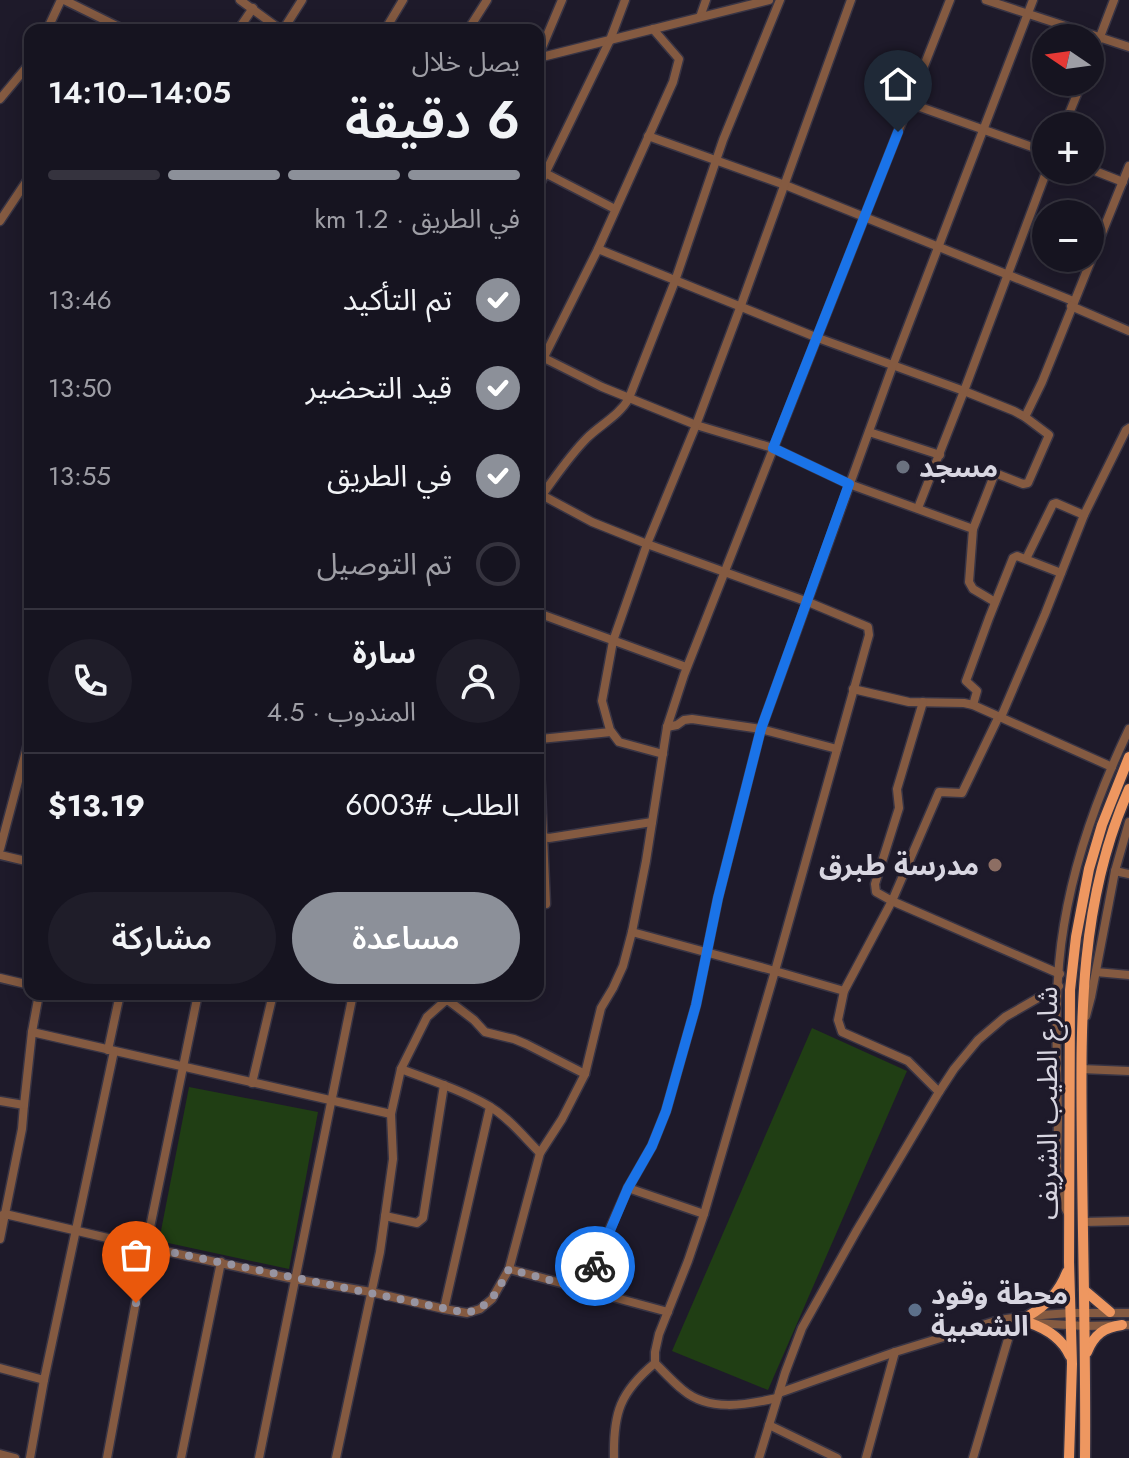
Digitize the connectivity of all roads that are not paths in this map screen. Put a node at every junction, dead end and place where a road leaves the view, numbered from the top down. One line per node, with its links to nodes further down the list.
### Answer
1 (63, 0): 19 (street); 20 (street)
2 (240, 0): 16 (street)
3 (302, 0): 23 (street)
4 (403, 0): 24 (street)
5 (487, 0): 25 (street)
6 (562, 0): 31 (street)
7 (625, 0): 30 (street)
8 (706, 0): 18 (street)
9 (769, 0): 18 (street)
10 (780, 0): 40 (street)
11 (851, 0): 47 (street)
12 (950, 0): 36 (street)
13 (986, 0): 17 (street)
14 (1033, 0): 17 (street)
15 (1114, 0): 27 (street)
16 (253, 8): 21 (street); 22 (street)
17 (1027, 14): 26 (street); 37 (street)
18 (700, 17): 28 (street)
19 (50, 24)
20 (113, 24)
21 (242, 24)
22 (274, 24)
23 (286, 24)
24 (389, 24)
25 (472, 24)
26 (1057, 24)
27 (1104, 27)
28 (653, 29): 30 (street); 38 (street)
29 (1104, 39): 32 (street)
30 (610, 40): 33 (street); 42 (street)
31 (544, 44)
32 (1129, 47)
33 (544, 56)
34 (24, 70): 35 (street)
35 (0, 99)
36 (909, 103): 37 (street); 49 (street)
37 (983, 129): 39 (street); 51 (street)
38 (648, 136): 40 (street); 48 (street)
39 (1032, 147)
40 (716, 161): 47 (street); 54 (street)
41 (1129, 166): 44 (street)
42 (545, 173): 48 (street)
43 (1104, 175): 44 (street)
44 (1123, 182): 55 (street)
45 (1042, 184): 53 (street)
46 (24, 185): 50 (street)
47 (785, 185): 49 (street); 56 (street)
48 (615, 209): 52 (street)
49 (864, 217): 51 (street); 58 (street)
50 (0, 221)
51 (939, 247): 53 (street); 61 (street)
52 (598, 249): 54 (street); 59 (street)
53 (1007, 275): 55 (street); 62 (street)
54 (675, 281): 56 (street); 63 (street)
55 (1072, 304): 57 (street); 64 (street)
56 (740, 308): 58 (street); 65 (street)
57 (1129, 331)
58 (818, 338): 61 (street); 68 (street)
59 (544, 350)
60 (544, 358): 63 (street)
61 (893, 365): 62 (street); 67 (street)
62 (964, 391): 64 (street); 69 (street)
63 (629, 398): 65 (street); 71 (street)
64 (1025, 417): 75 (street)
65 (696, 425): 68 (street); 76 (street)
66 (1129, 428): 74 (street)
67 (869, 432): 69 (street); 70 (street)
68 (773, 448): 70 (street); 78 (street)
69 (940, 455): 73 (street)
70 (849, 484): 73 (street); 80 (street)
71 (544, 491)
72 (544, 499): 76 (street)
73 (918, 508): 75 (street)
74 (1084, 515): 77 (street); 79 (street)
75 (973, 529): 81 (street)
76 (647, 544): 78 (street); 83 (street)
77 (1026, 559): 79 (street); 81 (street)
78 (724, 572): 80 (street); 84 (street)
79 (1061, 573): 88 (street)
80 (808, 602): 85 (street); 90 (street)
81 (995, 602): 87 (street)
82 (544, 615): 83 (street)
83 (613, 641): 84 (street); 92 (street)
84 (686, 667): 89 (street)
85 (853, 689): 86 (street); 94 (street)
86 (923, 702): 87 (street); 107 (street)
87 (973, 705): 88 (street)
88 (1000, 717): 98 (street); 107 (street)
89 (667, 727): 90 (street); 95 (street)
90 (761, 729): 94 (street); 110 (street)
91 (1129, 729): 98 (street)
92 (611, 732): 93 (street); 95 (street)
93 (544, 739)
94 (837, 749): 111 (street)
95 (663, 754): 100 (street)
96 (1129, 757): 145 (main road, شارع الطيب الشريف)
97 (24, 759): 103 (street)
98 (1112, 767): 113 (street)
99 (1129, 789): 124 (main road, شارع الطيب الشريف)
100 (652, 822): 102 (street); 109 (street)
101 (1129, 822): 105 (street)
102 (544, 837): 108 (street)
103 (0, 852): 104 (street)
104 (24, 860)
105 (1115, 871): 106 (street); 112 (street)
106 (1129, 874)
107 (892, 901): 113 (street); 118 (street)
108 (546, 904)
109 (632, 932): 110 (street); 131 (street)
110 (706, 951): 111 (street); 141 (street)
111 (775, 971): 118 (street); 142 (street)
112 (1096, 972): 114 (street); 124 (street)
113 (1060, 974): 117 (street)
114 (1129, 975)
115 (0, 978): 116 (street)
116 (24, 984)
117 (1059, 986): 134 (street); 145 (street)
118 (844, 991): 134 (street)
119 (38, 1000): 125 (street)
120 (119, 1000): 126 (street)
121 (197, 1000): 127 (street)
122 (272, 1000): 132 (street)
123 (352, 1000): 136 (street)
124 (1082, 1025): 129 (main road, شارع الطيب الشريف)
125 (32, 1032): 126 (street); 137 (street)
126 (111, 1050): 127 (street); 148 (street)
127 (184, 1067): 132 (street); 150 (street)
128 (401, 1069): 131 (street); 133 (street); 139 (street)
129 (1081, 1069): 130 (street); 147 (main road, شارع الطيب الشريف)
130 (1129, 1071)
131 (585, 1074): 140 (street)
132 (252, 1083): 136 (street)
133 (444, 1085): 138 (street); 144 (street)
134 (939, 1092): 174 (street)
135 (0, 1101): 137 (street)
136 (330, 1101): 139 (street); 154 (street)
137 (24, 1105): 143 (street)
138 (490, 1107): 140 (street); 158 (street)
139 (391, 1114): 144 (street)
140 (540, 1153): 153 (street)
141 (628, 1188): 142 (street); 156 (street)
142 (704, 1214): 159 (street)
143 (3, 1215): 148 (street); 149 (street)
144 (385, 1216): 157 (street)
145 (1071, 1218): 152 (main road, شارع الطيب الشريف)
146 (1129, 1221): 147 (street)
147 (1083, 1222): 155 (main road, شارع الطيب الشريف)
148 (76, 1230): 150 (street); 173 (street)
149 (0, 1239)
150 (146, 1247): 151 (street); 179 (street)
151 (221, 1262): 154 (street); 180 (street)
152 (1069, 1262): 161 (main road, شارع الطيب الشريف); 164 (main road)
153 (509, 1269): 156 (street); 158 (street)
154 (294, 1279): 157 (street); 181 (street)
155 (1084, 1289): 160 (main road); 162 (main road, شارع الطيب الشريف)
156 (586, 1290): 159 (street)
157 (371, 1292): 158 (street); 182 (street)
158 (444, 1309)
159 (668, 1312): 170 (street)
160 (1110, 1312): 162 (street); 163 (street)
161 (1070, 1313): 162 (street); 164 (street); 166 (main road, شارع الطيب الشريف)
162 (1085, 1313): 167 (main road, شارع الطيب الشريف)
163 (1129, 1313)
164 (1022, 1319): 166 (street); 168 (street); 171 (main road); 187 (street)
165 (1126, 1325): 167 (street); 169 (main road)
166 (1071, 1326): 167 (street); 171 (main road, شارع الطيب الشريف)
167 (1085, 1326): 169 (main road, شارع الطيب الشريف)
168 (895, 1352): 174 (street); 186 (street)
169 (1086, 1354): 189 (main road, شارع الطيب الشريف)
170 (655, 1363): 174 (street); 183 (street)
171 (1072, 1364): 188 (main road, شارع الطيب الشريف)
172 (0, 1368): 173 (street)
173 (44, 1380): 178 (street)
174 (778, 1396): 175 (street)
175 (769, 1425): 184 (street); 185 (street)
176 (0, 1454): 177 (street)
177 (15, 1458)
178 (30, 1458)
179 (107, 1458)
180 (181, 1458)
181 (259, 1458)
182 (336, 1458)
183 (614, 1458)
184 (759, 1458)
185 (837, 1458)
186 (866, 1458)
187 (973, 1458)
188 (1069, 1458)
189 (1085, 1458)

